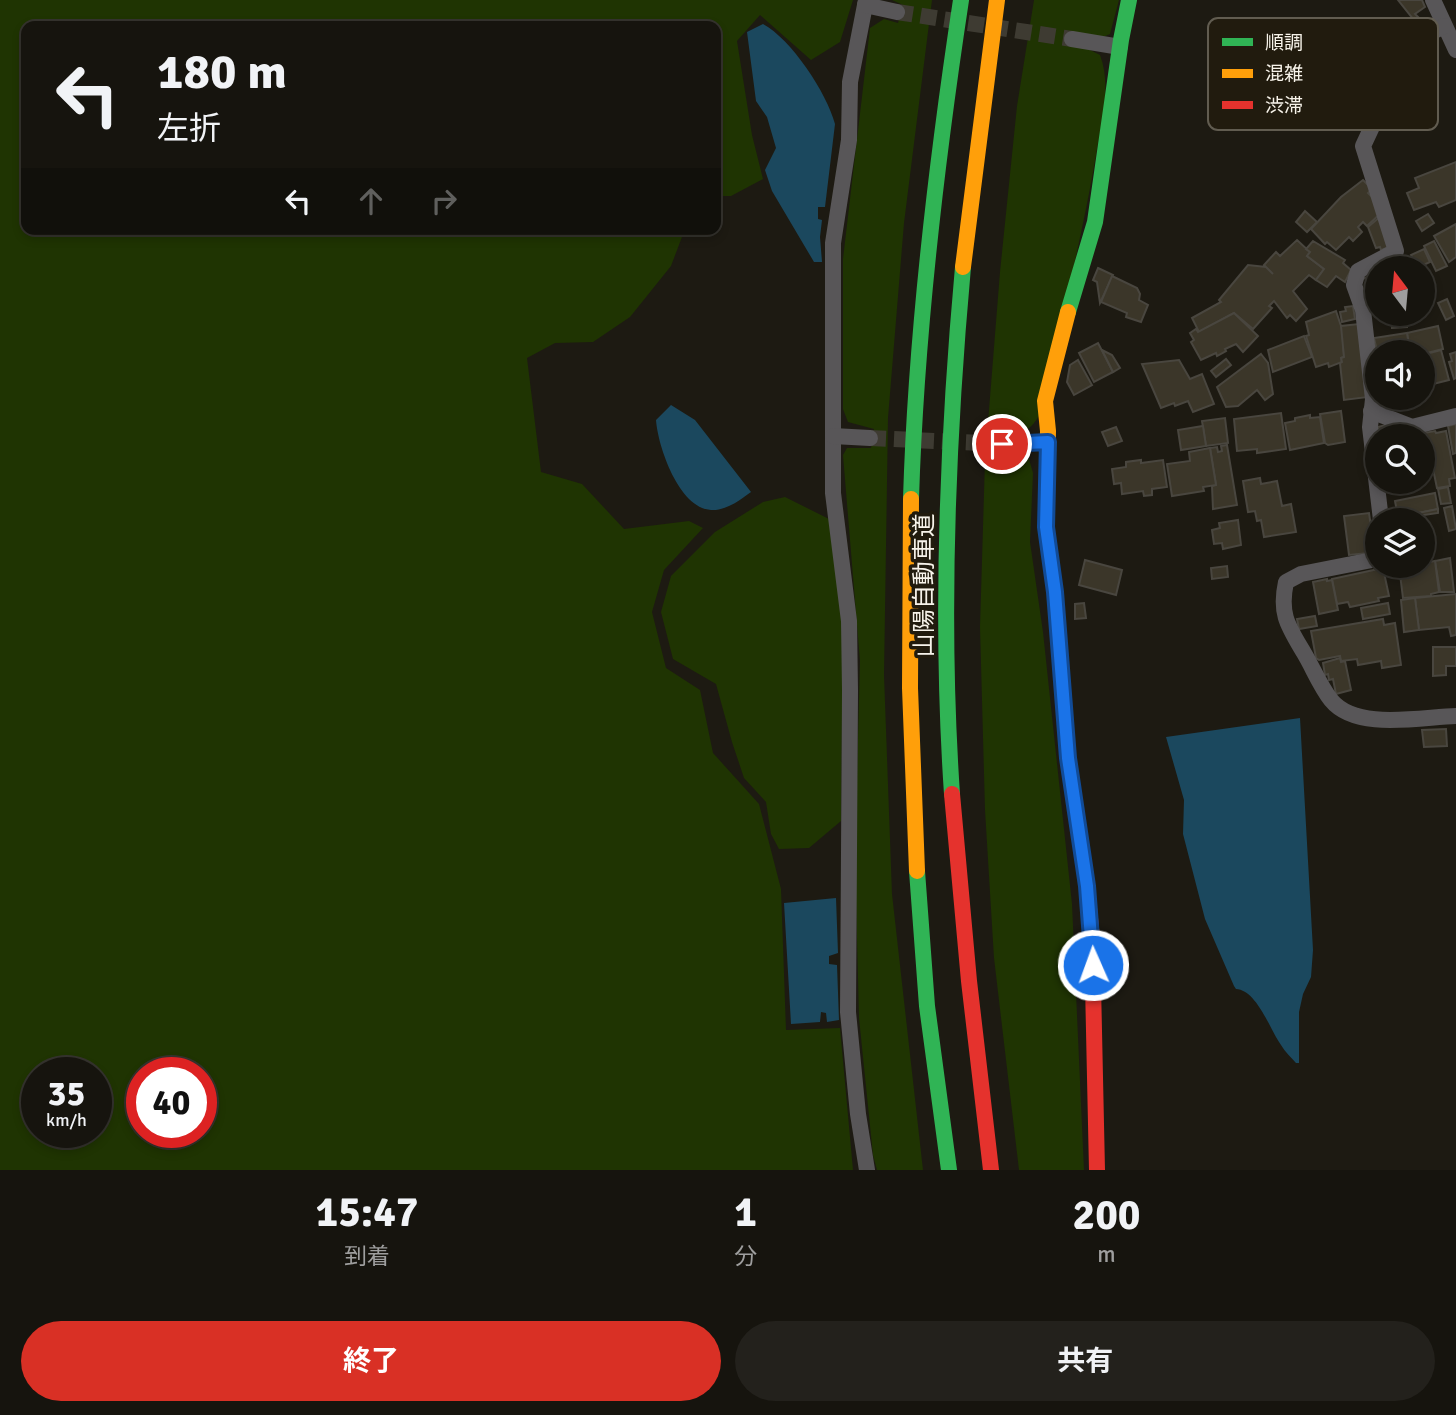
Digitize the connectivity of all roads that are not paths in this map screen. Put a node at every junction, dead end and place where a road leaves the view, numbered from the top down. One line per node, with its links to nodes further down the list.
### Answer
1 (961, 0): 23 (main road, 山陽自動車道)
2 (997, 0): 24 (main road, 山陽自動車道)
3 (1129, 0): 10 (main road)
4 (1433, 0): 7 (street)
5 (865, 3): 6 (street); 15 (street)
6 (897, 12)
7 (1444, 26): 8 (street); 11 (street)
8 (1438, 29)
9 (1072, 39): 10 (street)
10 (1120, 47): 17 (main road)
11 (1456, 50)
12 (1370, 130): 13 (street)
13 (1371, 411): 14 (street); 19 (street)
14 (1456, 416)
15 (833, 436): 16 (street); 22 (street)
16 (870, 438)
17 (1048, 442): 18 (street); 25 (main road)
18 (1002, 444)
19 (1380, 508)
20 (1365, 561): 21 (street)
21 (1456, 716)
22 (867, 1170)
23 (949, 1170)
24 (991, 1170)
25 (1097, 1170)

